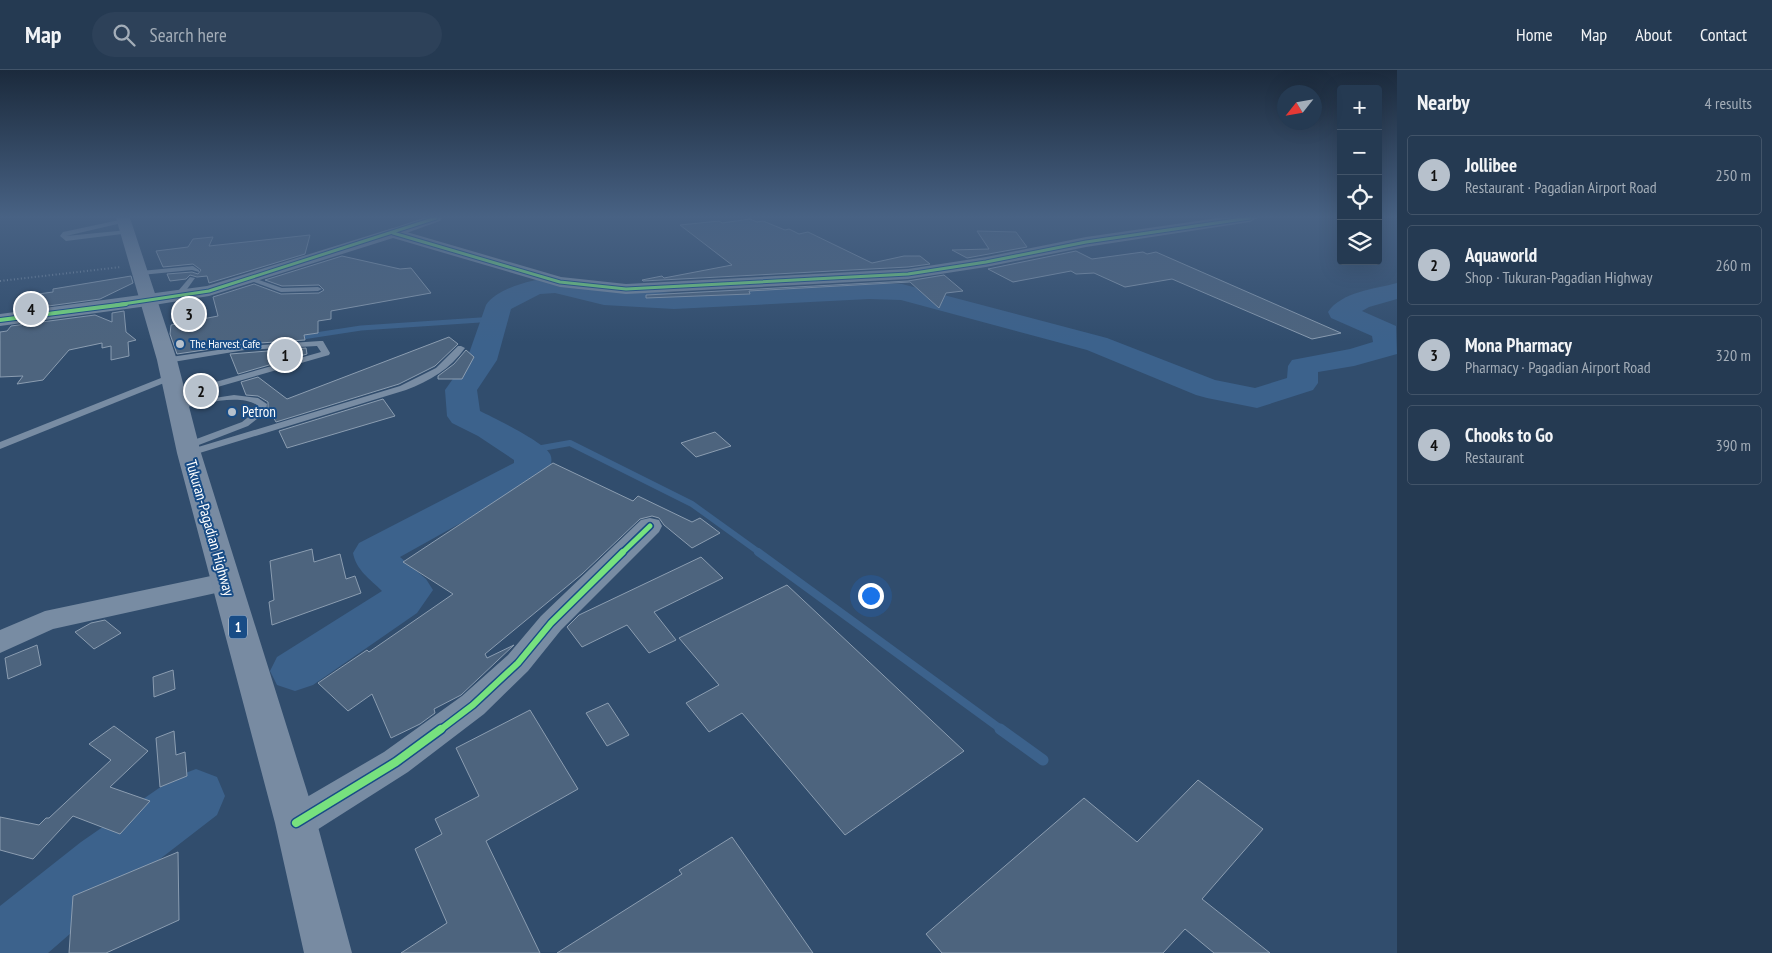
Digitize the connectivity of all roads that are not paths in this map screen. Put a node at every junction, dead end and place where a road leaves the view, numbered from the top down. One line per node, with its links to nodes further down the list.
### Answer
1 (136, 259): 8 (highway, Tukuran-Pagadian Highway / 1)
2 (312, 259): 7 (street)
3 (482, 259): 4 (street)
4 (1000, 259)
5 (197, 271): 8 (lane)
6 (192, 278): 8 (lane)
7 (250, 279): 8 (street); 9 (lane)
8 (145, 288): 10 (street); 12 (highway, Tukuran-Pagadian Highway / 1)
9 (318, 289)
10 (0, 322)
11 (461, 348): 14 (lane)
12 (173, 385): 12 (lane); 13 (lane); 14 (highway, Tukuran-Pagadian Highway / 1); 14 (lane)
13 (0, 446)
14 (188, 450): 16 (highway, Tukuran-Pagadian Highway / 1)
15 (650, 526): 18 (street)
16 (225, 582): 17 (street); 18 (highway, Tukuran-Pagadian Highway / 1)
17 (0, 642)
18 (296, 823): 19 (highway, Tukuran-Pagadian Highway / 1)
19 (328, 953)

